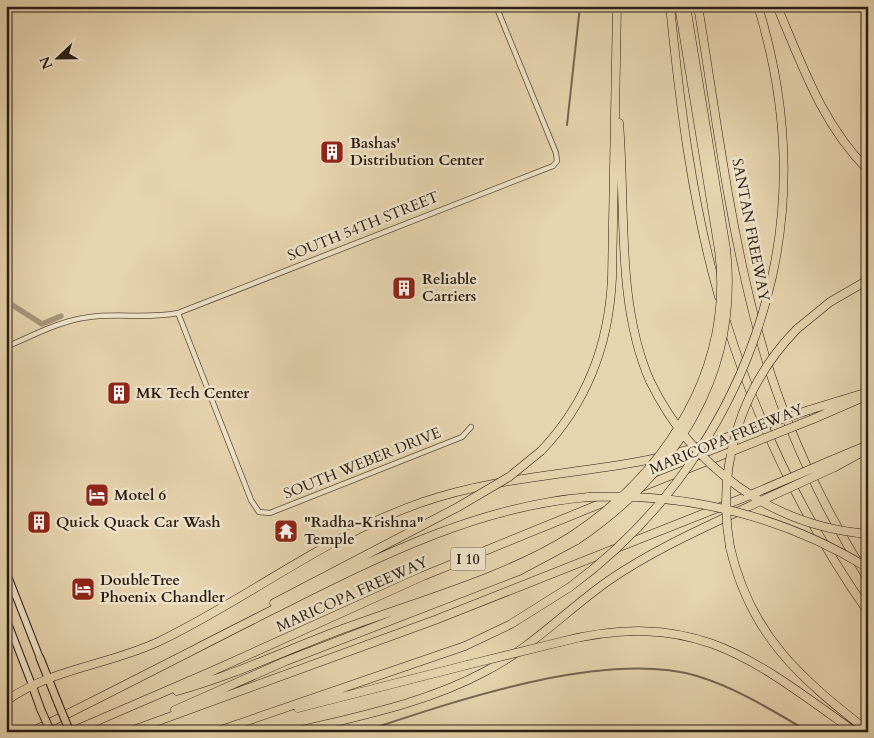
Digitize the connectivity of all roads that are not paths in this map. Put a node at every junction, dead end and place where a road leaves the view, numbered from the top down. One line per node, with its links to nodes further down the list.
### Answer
1 (496, 6): 15 (street, SOUTH 54TH STREET)
2 (617, 6): 11 (highway)
3 (670, 6): 26 (highway)
4 (679, 6): 13 (highway)
5 (686, 6): 13 (highway)
6 (698, 6): 25 (highway, SANTAN FREEWAY)
7 (758, 6): 34 (highway, bridge)
8 (777, 6): 12 (highway)
9 (865, 6): 10 (street)
10 (868, 14)
11 (616, 86): 22 (highway, bridge); 28 (highway, bridge)
12 (868, 170)
13 (723, 250): 32 (highway, bridge); 35 (highway, bridge)
14 (868, 280): 36 (highway, bridge)
15 (178, 313): 16 (street, SOUTH 54TH STREET); 18 (street, SOUTH WEBER DRIVE)
16 (6, 347)
17 (868, 394): 30 (highway, bridge); 32 (highway, MARICOPA FREEWAY / I 10, bridge)
18 (470, 427)
19 (868, 445): 21 (highway)
20 (868, 449): 21 (highway)
21 (834, 464): 35 (highway, bridge); 42 (highway, bridge)
22 (868, 534)
23 (868, 568): 28 (highway, bridge)
24 (6, 571): 29 (main road)
25 (868, 579)
26 (868, 612)
27 (6, 618): 31 (main road)
28 (232, 629): 37 (highway)
29 (40, 658): 30 (main road)
30 (48, 679): 31 (highway); 39 (main road, bridge)
31 (32, 685): 33 (highway); 38 (main road, bridge)
32 (146, 700): 39 (highway, MARICOPA FREEWAY / I 10)
33 (6, 701)
34 (264, 716): 41 (highway); 43 (highway, bridge)
35 (137, 728): 40 (highway)
36 (868, 731)
37 (31, 732)
38 (50, 732)
39 (71, 732)
40 (128, 732)
41 (215, 732)
42 (294, 732)
43 (855, 732)

